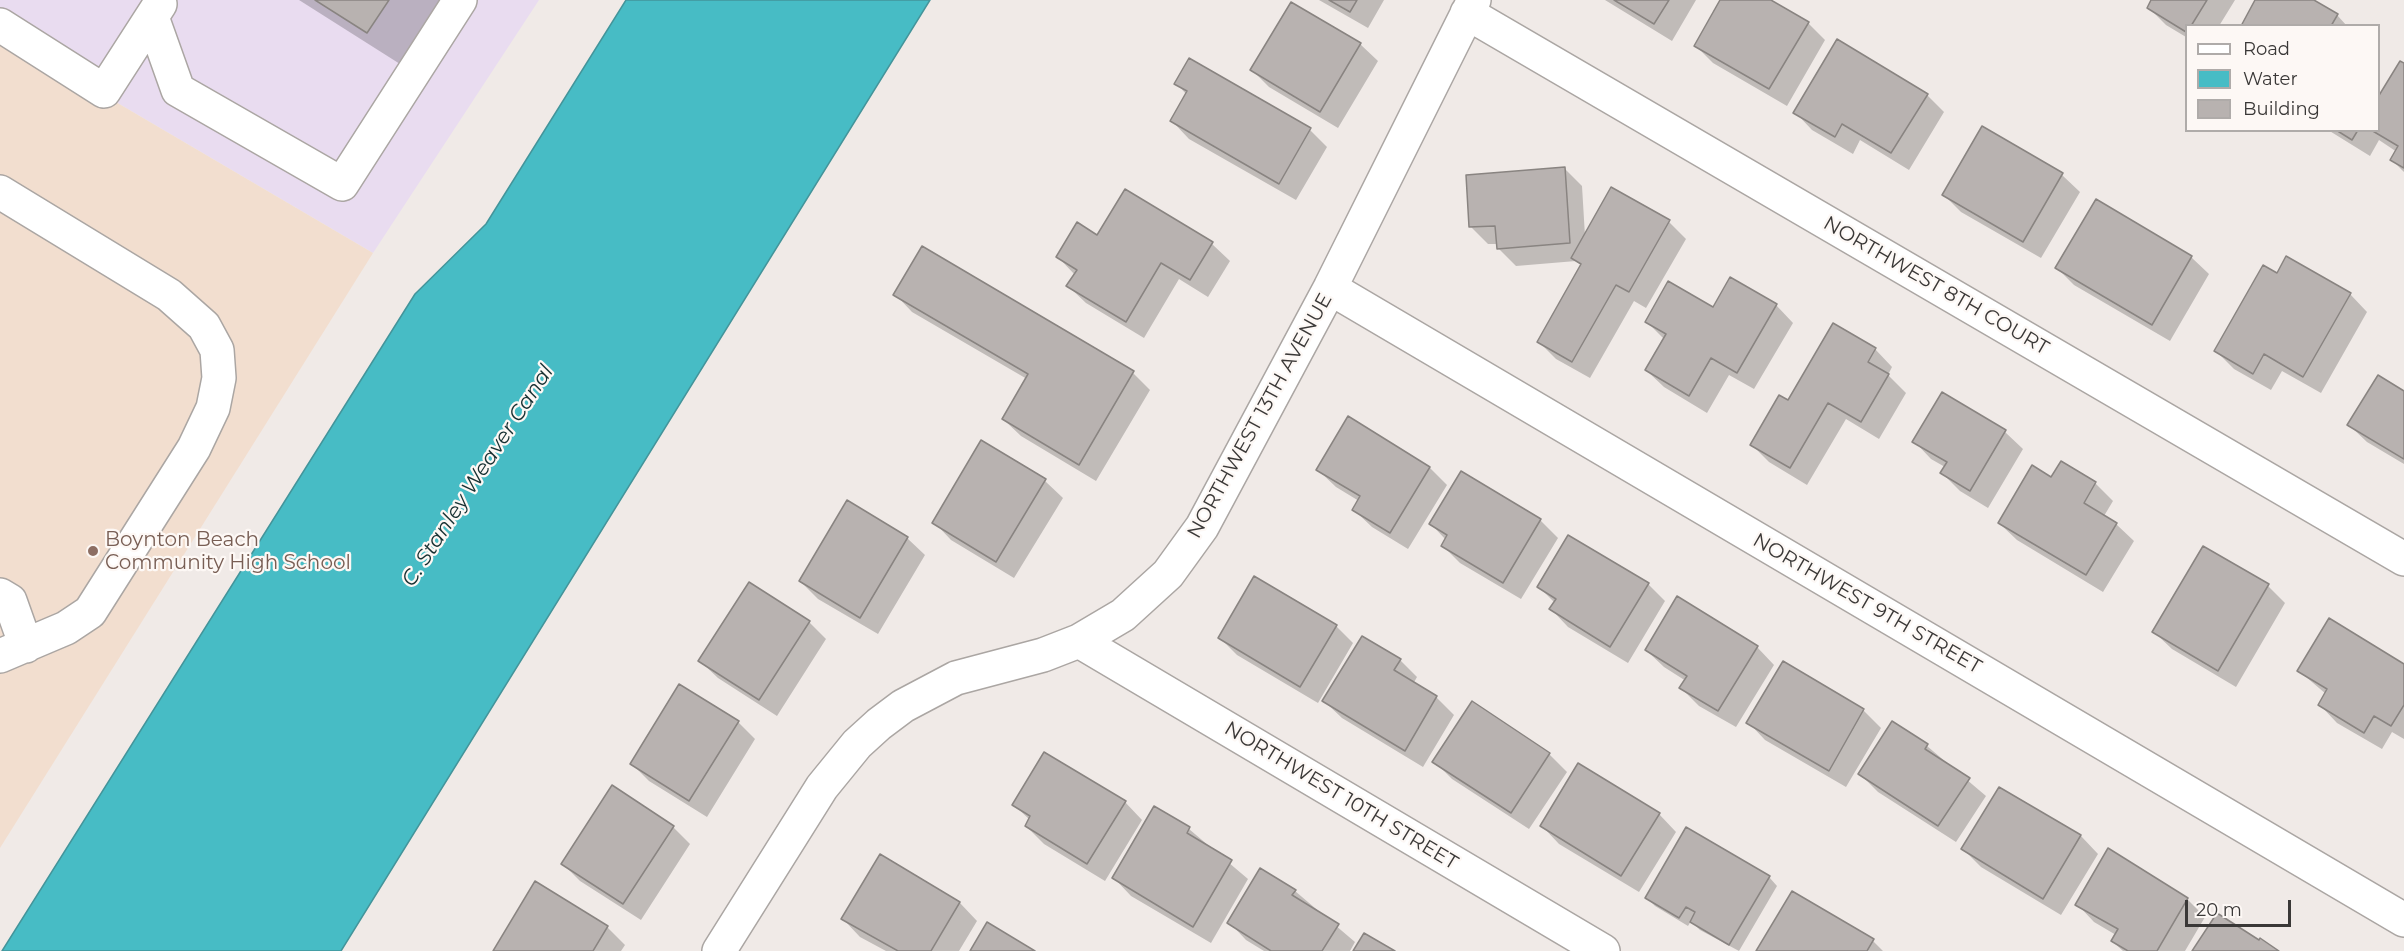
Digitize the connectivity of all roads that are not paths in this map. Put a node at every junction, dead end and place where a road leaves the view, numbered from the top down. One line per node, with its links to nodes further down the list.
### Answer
1 (460, 0): 3 (street)
2 (1471, 6): 6 (street, NORTHWEST 13TH AVENUE); 7 (street, NORTHWEST 8TH COURT)
3 (157, 9): 4 (street)
4 (0, 25)
5 (0, 192): 10 (street)
6 (1330, 288): 9 (street, NORTHWEST 13TH AVENUE); 11 (street, NORTHWEST 9TH STREET)
7 (2404, 559)
8 (0, 595): 10 (street)
9 (1079, 641): 12 (street, NORTHWEST 13TH AVENUE); 13 (street, NORTHWEST 10TH STREET)
10 (13, 651)
11 (2404, 920)
12 (731, 947)
13 (1603, 951)

